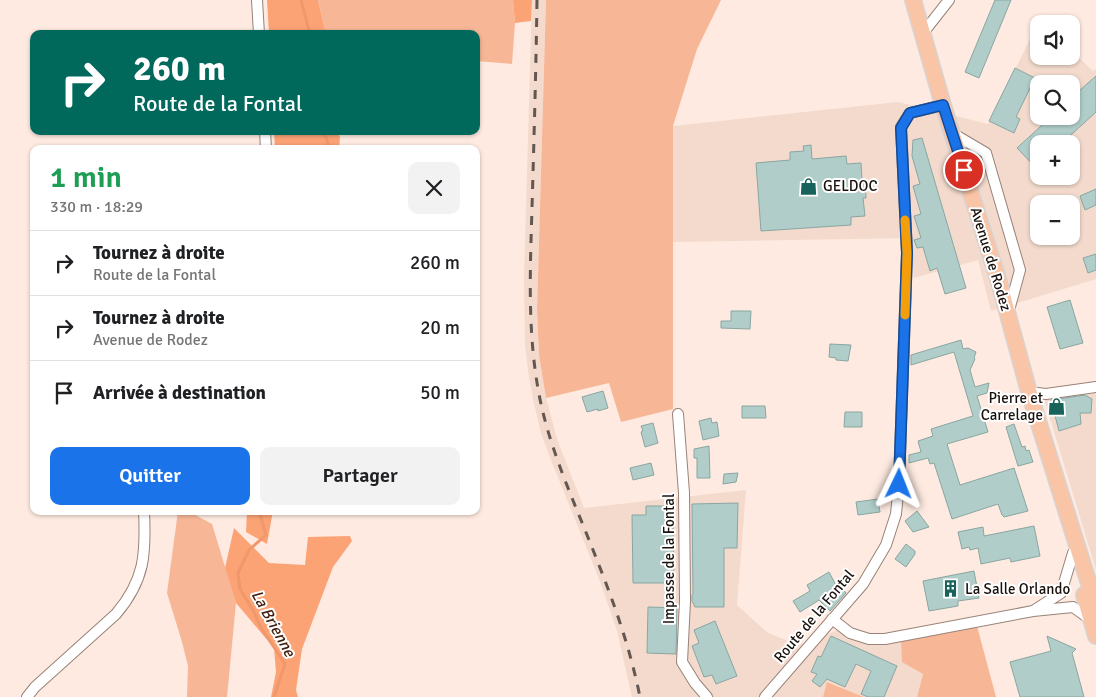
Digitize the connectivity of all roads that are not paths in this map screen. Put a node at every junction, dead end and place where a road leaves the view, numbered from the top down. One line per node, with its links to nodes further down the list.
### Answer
1 (257, 0): 4 (street)
2 (914, 0): 5 (main road, Avenue de Rodez)
3 (949, 0): 5 (street)
4 (259, 30)
5 (923, 32): 6 (main road, Avenue de Rodez)
6 (943, 105): 7 (main road, Avenue de Rodez); 17 (street, Route de la Fontal)
7 (952, 133): 8 (main road, Avenue de Rodez); 8 (street)
8 (1008, 315): 10 (main road, Avenue de Rodez)
9 (1096, 387): 10 (street)
10 (1029, 392): 12 (main road, Avenue de Rodez)
11 (678, 414): 20 (street, Impasse de la Fontal)
12 (1050, 460): 14 (main road, Avenue de Rodez); 16 (main road, Avenue de Rodez)
13 (144, 515): 19 (street)
14 (1073, 553): 15 (street); 16 (main road, Avenue de Rodez)
15 (1033, 610): 16 (street); 17 (street)
16 (1094, 613): 18 (main road, Avenue de Rodez)
17 (832, 619): 21 (street, Route de la Fontal)
18 (1096, 636)
19 (27, 697)
20 (707, 697)
21 (765, 697)

